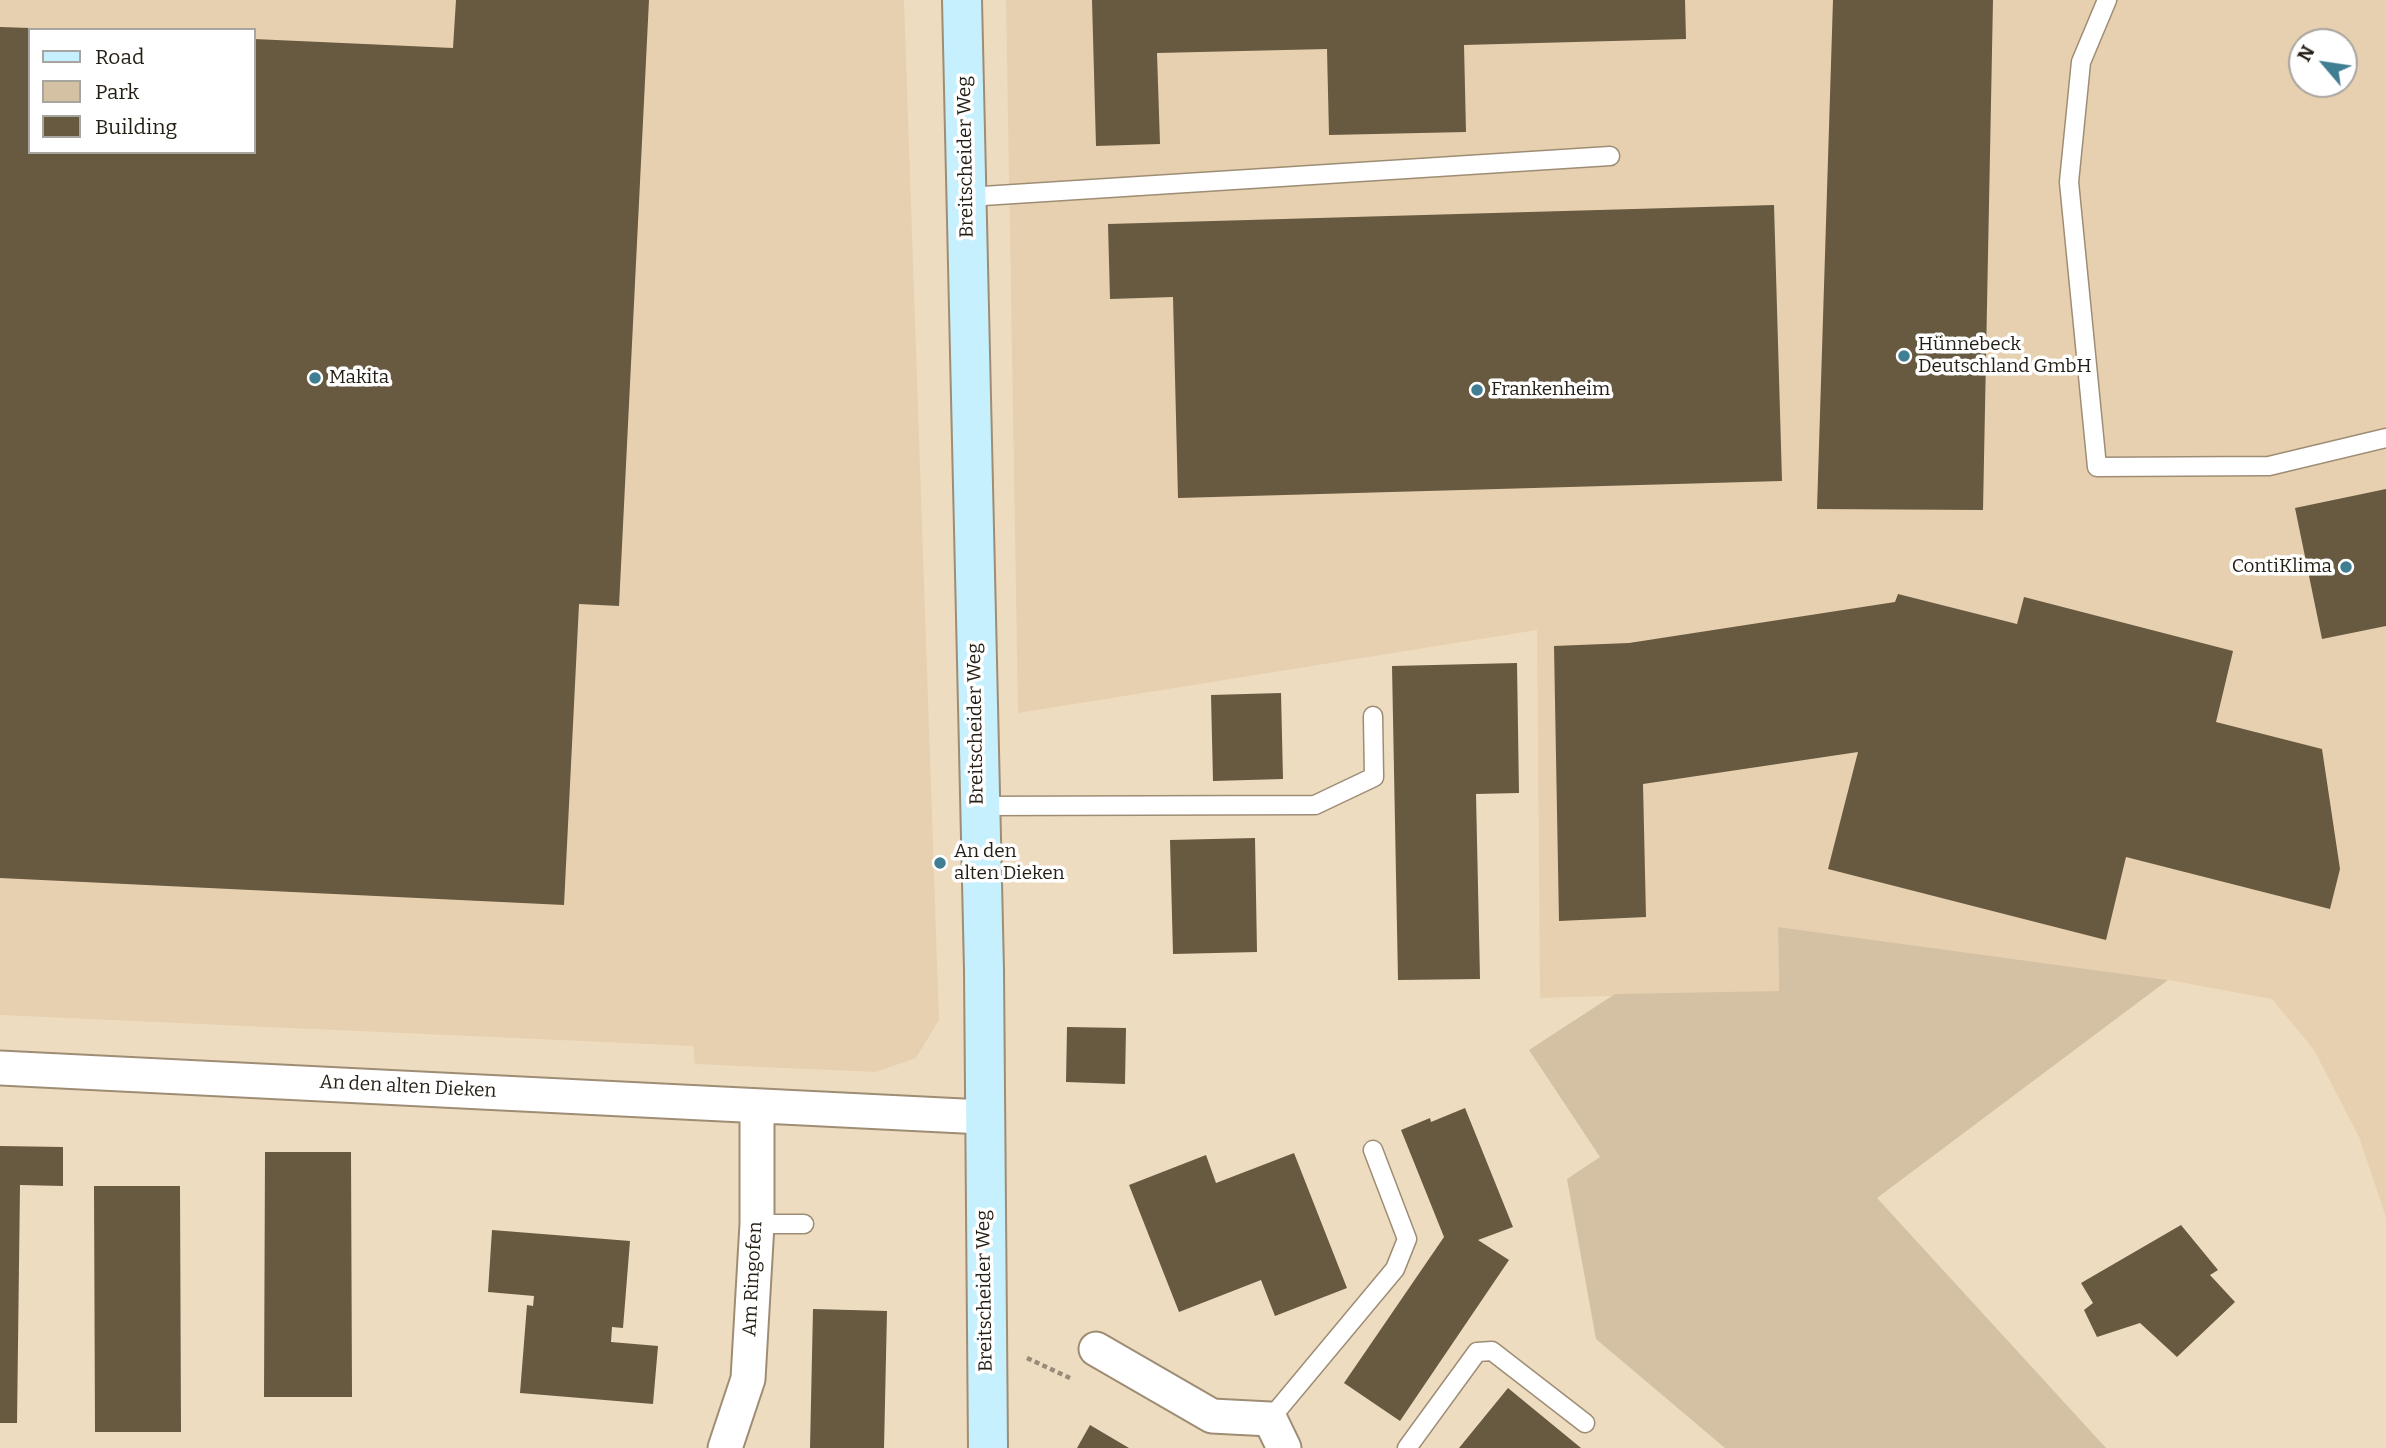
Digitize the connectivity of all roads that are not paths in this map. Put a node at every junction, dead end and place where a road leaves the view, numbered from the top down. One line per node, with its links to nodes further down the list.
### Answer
1 (962, 0): 4 (main road, Breitscheider Weg)
2 (2107, 0): 5 (lane)
3 (1610, 156): 4 (lane)
4 (967, 197): 7 (main road, Breitscheider Weg)
5 (2386, 438)
6 (1373, 716): 7 (lane)
7 (978, 806): 10 (main road, Breitscheider Weg)
8 (0, 1069): 9 (street, An den alten Dieken)
9 (757, 1107): 10 (street, An den alten Dieken); 12 (street, Am Ringofen)
10 (983, 1117): 18 (main road, Breitscheider Weg)
11 (1373, 1150): 16 (lane)
12 (757, 1224): 13 (lane); 17 (street, Am Ringofen)
13 (804, 1224)
14 (1096, 1349): 16 (street)
15 (1586, 1423): 19 (lane)
16 (1277, 1434)
17 (725, 1448)
18 (988, 1448)
19 (1406, 1448)

